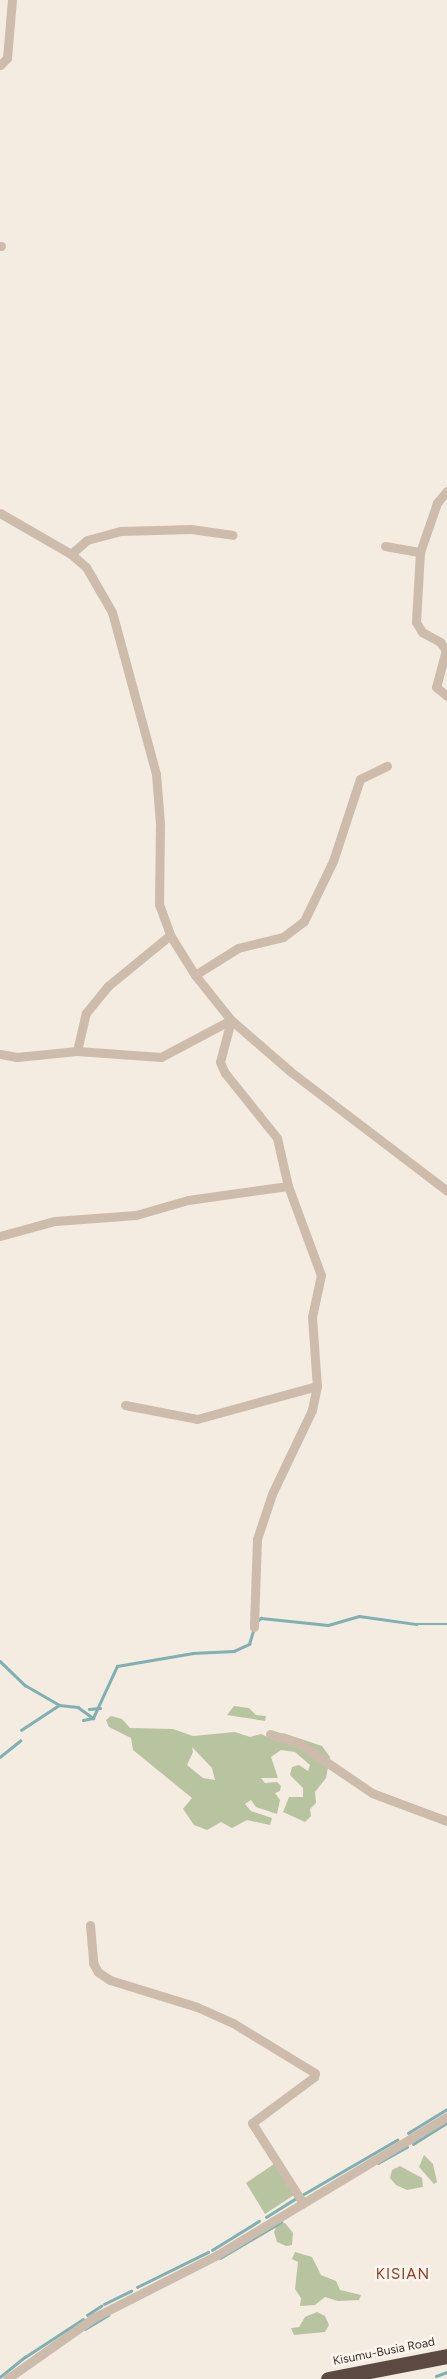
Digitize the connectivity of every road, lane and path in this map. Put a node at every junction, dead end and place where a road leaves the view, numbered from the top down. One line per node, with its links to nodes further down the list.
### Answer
1 (12, 0): 2 (street)
2 (0, 65)
3 (447, 490): 7 (street)
4 (0, 513): 8 (street)
5 (233, 535): 8 (street)
6 (384, 546): 7 (street)
7 (420, 552): 9 (street)
8 (70, 554): 11 (street)
9 (447, 696)
10 (388, 766): 12 (street)
11 (170, 935): 12 (street); 14 (street)
12 (195, 975): 13 (street)
13 (231, 1020): 14 (street); 16 (street); 17 (street)
14 (77, 1051): 15 (street)
15 (0, 1054)
16 (288, 1186): 18 (street); 19 (street)
17 (447, 1191)
18 (0, 1236)
19 (317, 1386): 20 (street); 21 (street)
20 (125, 1405)
21 (254, 1627)
22 (270, 1734): 23 (street)
23 (447, 1821)
24 (90, 1925): 26 (street)
25 (447, 2117): 26 (street)
26 (303, 2202): 28 (street)
27 (443, 2354): 29 (highway, Kisumu-Busia Road)
28 (7, 2379)
29 (328, 2379)

